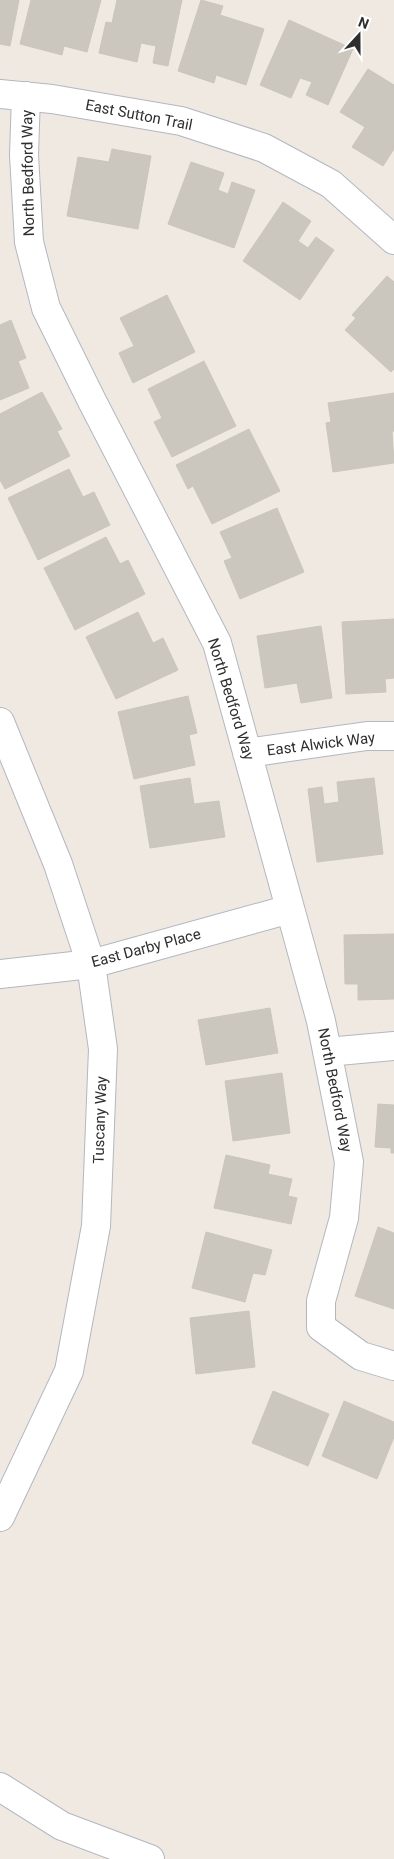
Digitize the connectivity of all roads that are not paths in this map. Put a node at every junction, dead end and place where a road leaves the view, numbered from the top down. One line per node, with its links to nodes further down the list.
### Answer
1 (13, 95): 2 (street, East Sutton Trail); 5 (street, North Bedford Way)
2 (394, 240)
3 (0, 722): 7 (street, Tuscany Way)
4 (394, 736): 5 (street, East Alwick Way)
5 (247, 753): 6 (street, North Bedford Way)
6 (290, 909): 7 (street, East Darby Place); 10 (street, North Bedford Way)
7 (91, 964): 8 (street, East Darby Place); 12 (street, Tuscany Way)
8 (0, 974)
9 (394, 1046): 10 (street)
10 (327, 1052): 11 (street, North Bedford Way)
11 (394, 1366)
12 (0, 1517)
13 (0, 1786): 14 (street)
14 (150, 1859)

